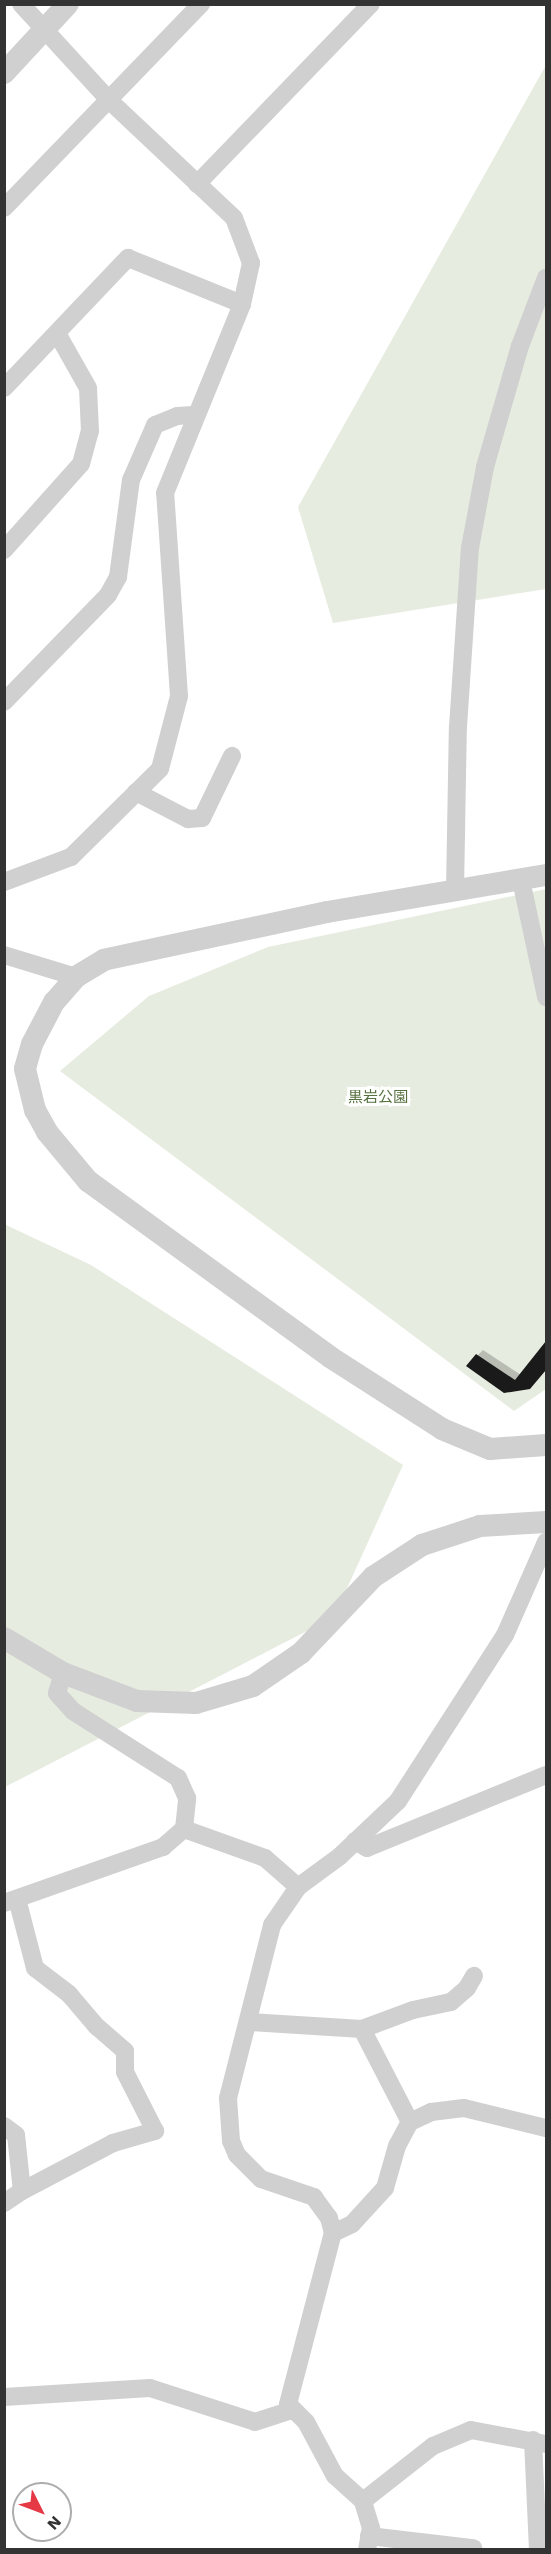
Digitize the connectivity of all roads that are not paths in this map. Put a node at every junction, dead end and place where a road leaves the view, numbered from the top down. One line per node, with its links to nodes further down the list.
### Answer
1 (21, 4): 5 (street)
2 (68, 4): 5 (street)
3 (201, 4): 7 (street)
4 (371, 4): 8 (street)
5 (47, 29): 6 (street); 7 (street)
6 (4, 73)
7 (109, 100): 8 (street); 9 (street)
8 (197, 184): 11 (street)
9 (4, 208)
10 (546, 278): 22 (street)
11 (242, 304): 12 (street); 14 (street)
12 (58, 335): 13 (street); 15 (street)
13 (4, 388)
14 (193, 415): 16 (street); 18 (street)
15 (4, 550)
16 (4, 702)
17 (232, 756): 18 (street)
18 (136, 792): 21 (street)
19 (546, 875): 20 (street)
20 (520, 880): 22 (street); 25 (street)
21 (4, 882)
22 (455, 891): 24 (street)
23 (4, 955): 24 (street)
24 (76, 977): 26 (street)
25 (546, 997)
26 (546, 1445)
27 (546, 1522): 30 (street)
28 (546, 1542): 33 (street)
29 (4, 1638): 30 (street)
30 (63, 1673): 32 (street)
31 (546, 1774): 33 (street)
32 (184, 1829): 34 (street); 35 (street)
33 (355, 1841): 34 (street)
34 (298, 1887): 37 (street)
35 (10, 1901): 42 (street)
36 (474, 1976): 38 (street)
37 (250, 2022): 38 (street); 44 (street)
38 (362, 2029): 39 (street)
39 (410, 2122): 41 (street); 44 (street)
40 (4, 2126): 42 (street)
41 (546, 2128)
42 (22, 2191): 43 (street)
43 (4, 2203)
44 (333, 2233): 46 (street)
45 (4, 2397): 46 (street)
46 (291, 2410): 48 (street)
47 (540, 2442): 48 (street); 51 (street)
48 (363, 2501): 49 (street)
49 (368, 2543): 50 (street)
50 (472, 2548)
51 (538, 2550)

